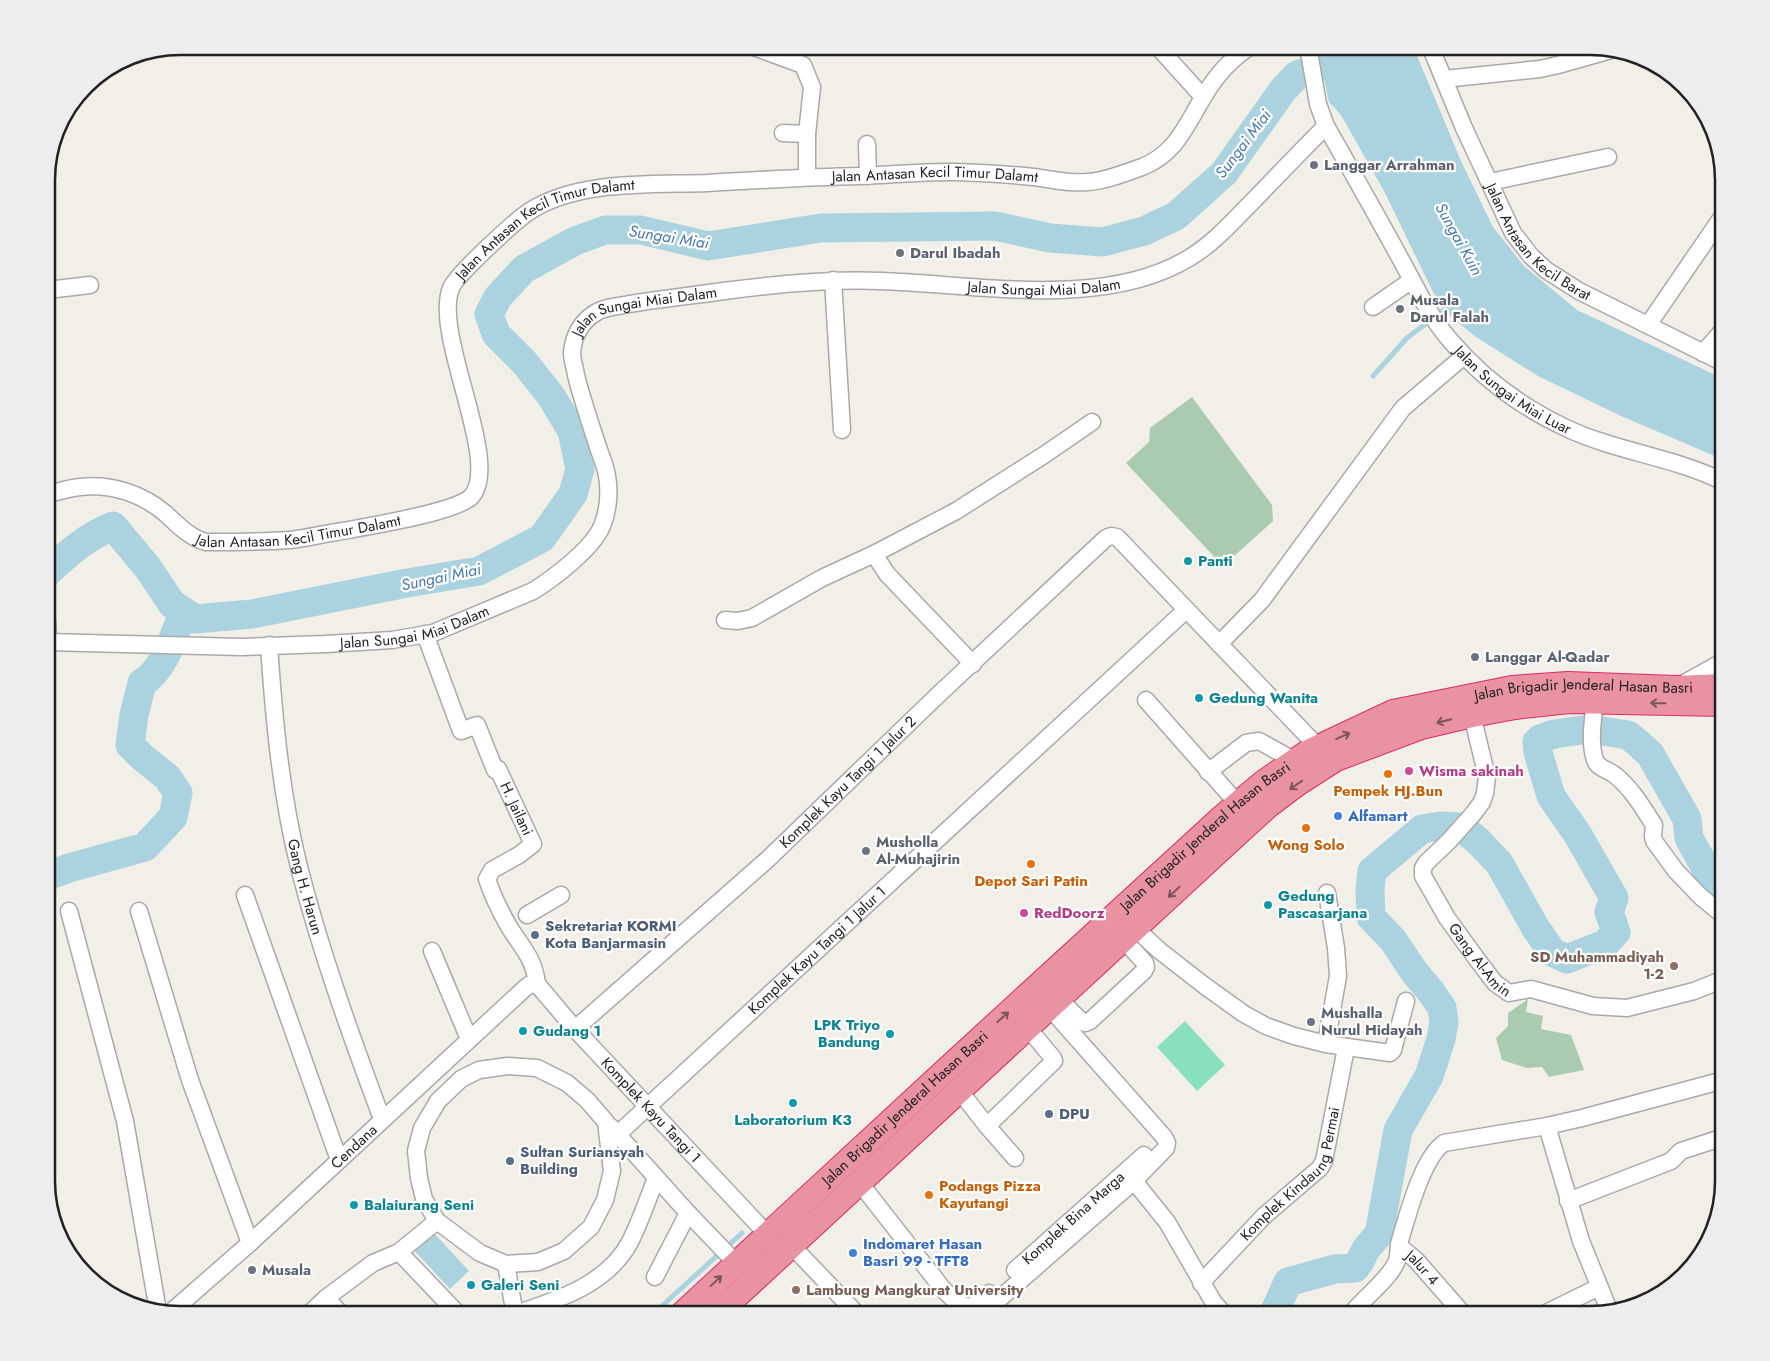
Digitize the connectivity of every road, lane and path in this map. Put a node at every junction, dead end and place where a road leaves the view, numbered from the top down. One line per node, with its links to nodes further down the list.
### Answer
1 (783, 55): 11 (street)
2 (1165, 55): 8 (street)
3 (1240, 55): 8 (street, Jalan Antasan Kecil Timur Dalamt)
4 (1310, 55): 9 (street, Jalan Sungai Miai Luar)
5 (1434, 55): 7 (street, Jalan Antasan Kecil Barat)
6 (1592, 55): 7 (street)
7 (1444, 80): 16 (street, Jalan Antasan Kecil Barat)
8 (1203, 97): 14 (street, Jalan Antasan Kecil Timur Dalamt)
9 (1326, 126): 18 (street, Jalan Sungai Miai Dalam); 19 (street, Jalan Sungai Miai Luar)
10 (783, 133): 11 (street)
11 (807, 134): 15 (street)
12 (867, 144): 14 (street)
13 (1608, 157): 16 (street)
14 (868, 176): 15 (street, Jalan Antasan Kecil Timur Dalamt)
15 (807, 178): 31 (street, Jalan Antasan Kecil Timur Dalamt)
16 (1490, 182): 23 (street, Jalan Antasan Kecil Barat)
17 (1715, 227): 23 (street)
18 (833, 280): 29 (street); 35 (street, Jalan Sungai Miai Dalam)
19 (1412, 280): 22 (street); 26 (street, Jalan Sungai Miai Luar)
20 (90, 285): 21 (street)
21 (55, 289)
22 (1373, 307)
23 (1648, 325): 25 (street, Jalan Antasan Kecil Barat)
24 (1715, 340): 25 (street)
25 (1704, 353): 27 (street, Jalan Antasan Kecil Barat)
26 (1464, 356): 30 (street, Jalan Sungai Miai Luar); 37 (street)
27 (1715, 358)
28 (1092, 422): 32 (street)
29 (842, 430)
30 (1715, 477)
31 (55, 492)
32 (874, 554): 34 (street); 39 (street)
33 (1186, 610): 37 (street); 39 (street, Komplek Kayu Tangi 1 Jalur 2); 73 (street, Komplek Kayu Tangi 1 Jalur 1)
34 (725, 620)
35 (425, 634): 38 (street, Jalan Sungai Miai Dalam); 58 (street, H. Jailani)
36 (55, 642): 38 (street, Jalan Sungai Miai Dalam)
37 (1219, 644): 47 (street)
38 (269, 645): 74 (street, Gang H. Harun)
39 (973, 664): 66 (street, Komplek Kayu Tangi 1 Jalur 2)
40 (1715, 666): 42 (street)
41 (1715, 686): 42 (highway, Jalan Brigadir Jenderal Hasan Basri)
42 (1675, 688): 47 (highway, Jalan Brigadir Jenderal Hasan Basri, one-way to 42)
43 (1146, 700): 49 (street)
44 (1715, 705): 45 (highway, Jalan Brigadir Jenderal Hasan Basri, one-way to 45)
45 (1594, 714): 46 (highway, Jalan Brigadir Jenderal Hasan Basri); 55 (street)
46 (1472, 715): 51 (highway, Jalan Brigadir Jenderal Hasan Basri, one-way to 51); 61 (street, Gang Al-Amin)
47 (1318, 747): 48 (highway, Jalan Brigadir Jenderal Hasan Basri)
48 (1295, 761): 49 (street); 50 (highway, Jalan Brigadir Jenderal Hasan Basri)
49 (1208, 772): 50 (street)
50 (1238, 804): 51 (highway, Jalan Brigadir Jenderal Hasan Basri)
51 (1227, 827): 59 (highway, Jalan Brigadir Jenderal Hasan Basri, one-way to 59); 70 (highway, Jalan Brigadir Jenderal Hasan Basri, one-way to 51)
52 (1327, 893): 68 (street)
53 (245, 895): 82 (street)
54 (561, 895): 58 (street)
55 (1715, 908)
56 (139, 911): 90 (street)
57 (69, 912): 100 (street)
58 (517, 920): 62 (street, H. Jailani)
59 (1129, 934): 64 (highway, Jalan Brigadir Jenderal Hasan Basri); 64 (street); 68 (street)
60 (432, 951): 67 (street)
61 (1715, 982)
62 (537, 984): 66 (street, Komplek Kayu Tangi 1); 67 (street, Cendana)
63 (1406, 1000): 69 (street)
64 (1054, 1002): 65 (highway, Jalan Brigadir Jenderal Hasan Basri); 84 (street)
65 (1027, 1027): 72 (highway, Jalan Brigadir Jenderal Hasan Basri); 76 (street)
66 (575, 1029): 73 (street, Komplek Kayu Tangi 1)
67 (469, 1039): 74 (street, Cendana)
68 (1326, 1044): 69 (street)
69 (1346, 1048): 97 (street, Komplek Kindaung Permai)
70 (944, 1071): 72 (highway); 89 (highway, Jalan Brigadir Jenderal Hasan Basri)
71 (1715, 1082): 77 (street)
72 (959, 1090): 76 (street); 85 (highway, Jalan Brigadir Jenderal Hasan Basri)
73 (647, 1107): 78 (street, Komplek Kayu Tangi 1 Jalur 1); 89 (street, Komplek Kayu Tangi 1)
74 (382, 1119): 82 (street, Cendana)
75 (606, 1122): 78 (street); 88 (street); 95 (street)
76 (987, 1126): 81 (street)
77 (1547, 1126): 86 (street); 92 (street)
78 (618, 1134): 83 (street)
79 (1715, 1140): 86 (street)
80 (1144, 1155): 112 (street, Komplek Bina Marga)
81 (1014, 1158)
82 (338, 1160): 90 (street, Cendana)
83 (656, 1178): 87 (street); 107 (street)
84 (1134, 1181): 97 (street); 113 (street)
85 (859, 1182): 91 (highway, Jalan Brigadir Jenderal Hasan Basri); 111 (street, Komplek Bina Marga)
86 (1568, 1201): 98 (street)
87 (688, 1213): 94 (street); 96 (street)
88 (437, 1221): 93 (street); 95 (street)
89 (767, 1234): 94 (highway, Jalan Brigadir Jenderal Hasan Basri)
90 (250, 1242): 102 (street, Cendana)
91 (790, 1245): 109 (highway, Jalan Brigadir Jenderal Hasan Basri); 110 (street)
92 (1399, 1246): 115 (street); 116 (street, Jalur 4)
93 (399, 1252): 99 (street); 105 (street)
94 (728, 1254): 108 (highway, Jalan Brigadir Jenderal Hasan Basri, one-way to 94)
95 (506, 1264): 106 (street)
96 (655, 1277)
97 (1201, 1283): 114 (street)
98 (1599, 1287): 101 (street); 117 (street)
99 (326, 1298): 103 (street); 104 (street)
100 (157, 1304)
101 (1607, 1305)
102 (178, 1306)
103 (318, 1306)
104 (334, 1306)
105 (450, 1306)
106 (514, 1306)
107 (539, 1306)
108 (688, 1306)
109 (726, 1306)
110 (849, 1306)
111 (962, 1306)
112 (972, 1306)
113 (991, 1306)
114 (1217, 1306)
115 (1358, 1306)
116 (1456, 1306)
117 (1560, 1306)

